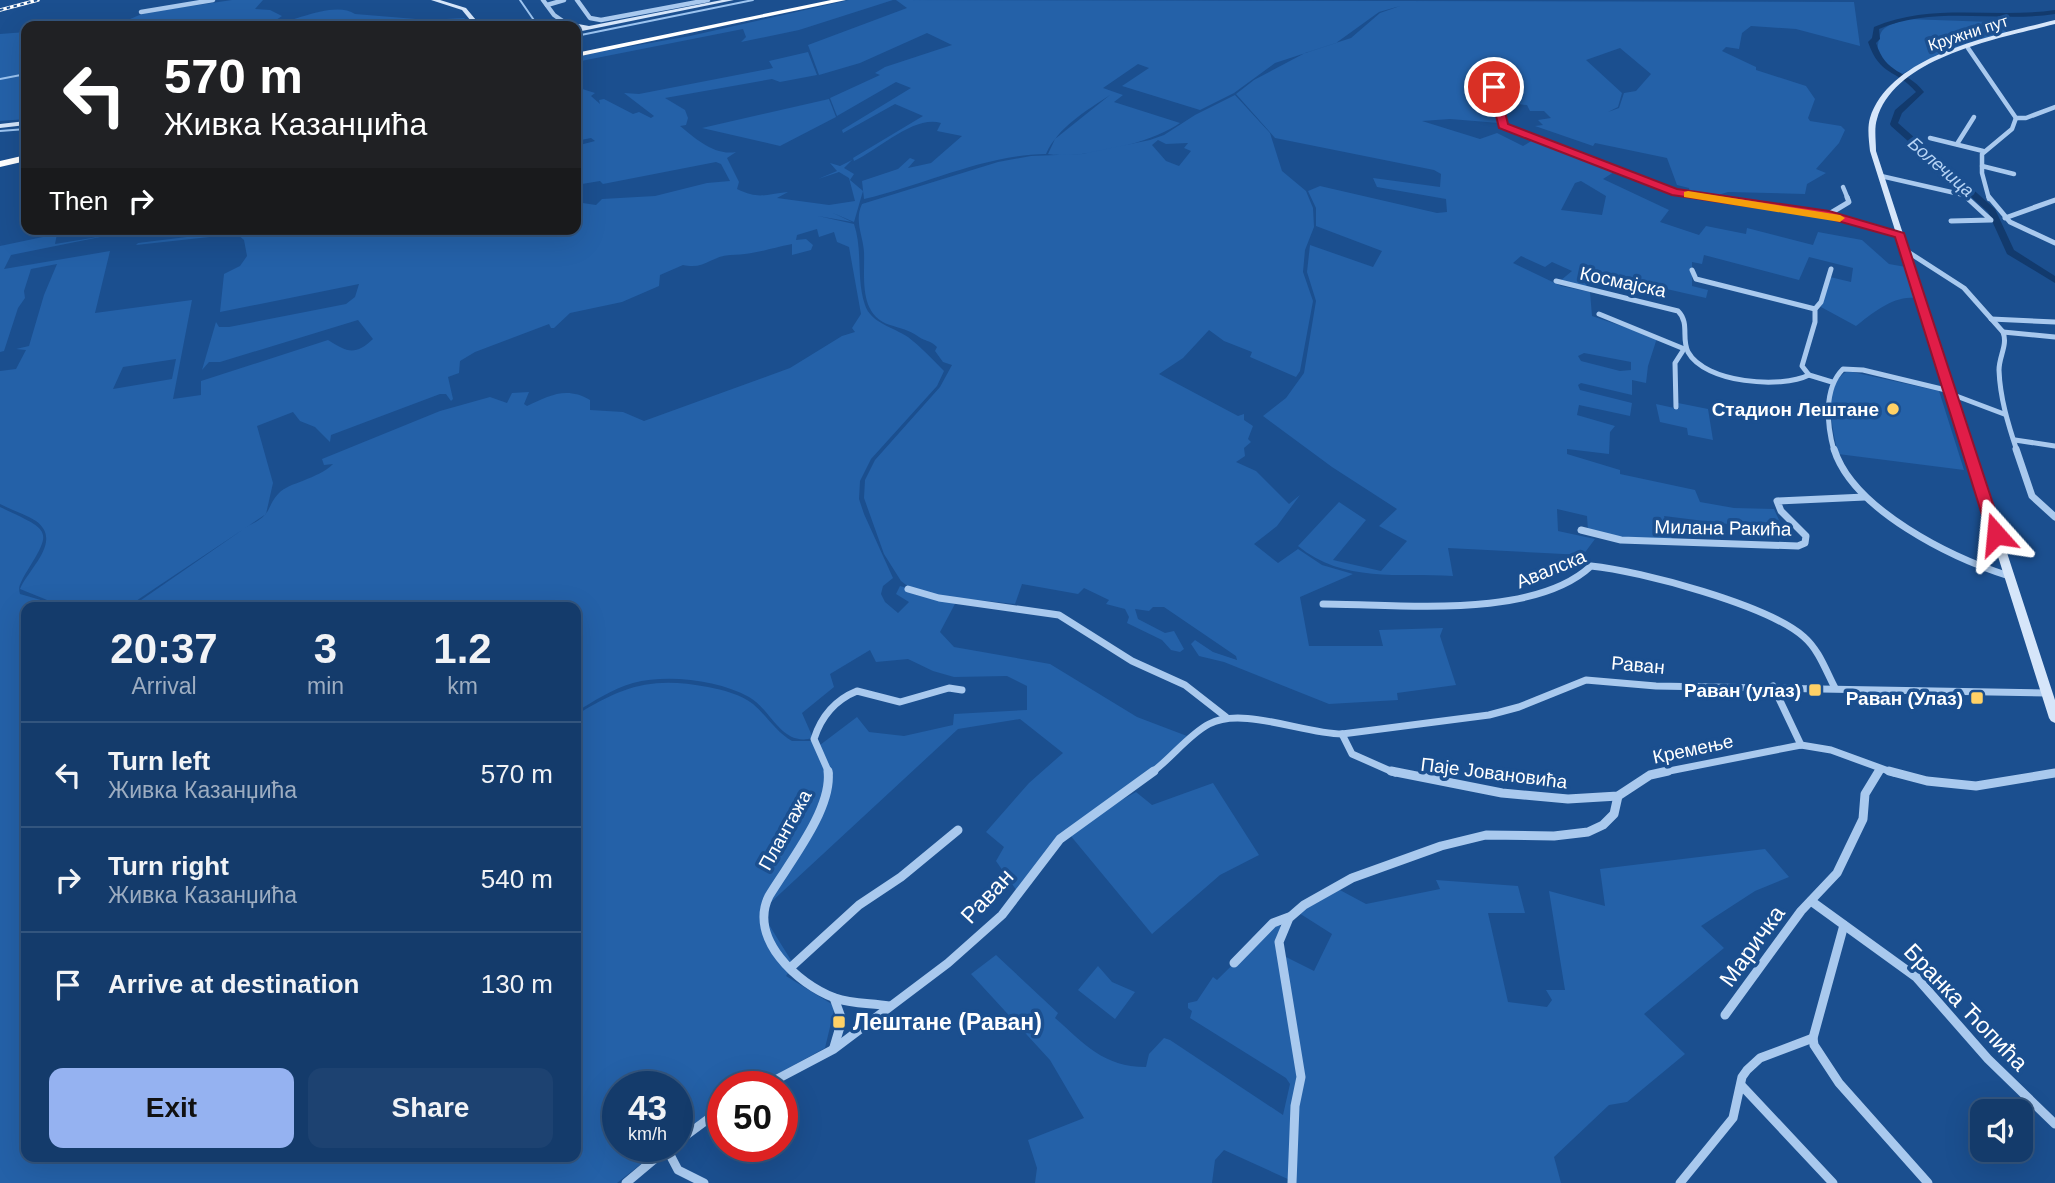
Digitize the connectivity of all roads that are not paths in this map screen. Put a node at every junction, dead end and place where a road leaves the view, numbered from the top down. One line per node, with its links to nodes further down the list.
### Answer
1 (213, 0): 15 (street)
2 (434, 0): 17 (main road)
3 (558, 0): 12 (street)
4 (564, 0): 12 (street)
5 (577, 0): 13 (street)
6 (696, 0): 13 (street)
7 (708, 0): 13 (street)
8 (723, 0): 14 (main road)
9 (731, 0): 14 (main road)
10 (828, 0): 23 (highway)
11 (842, 0): 24 (highway)
12 (545, 2): 16 (street)
13 (691, 4)
14 (701, 6): 21 (main road)
15 (141, 12)
16 (554, 15): 18 (street); 19 (street)
17 (474, 21)
18 (554, 21)
19 (564, 21)
20 (2055, 22): 22 (main road, Кружни пут)
21 (581, 28)
22 (1968, 48): 28 (street); 38 (main road, Кружни пут)
23 (581, 52)
24 (581, 52)
25 (1498, 85): 41 (street)
26 (2055, 107): 28 (street)
27 (1974, 117): 32 (street)
28 (2016, 118): 33 (street)
29 (21, 124): 30 (main road)
30 (0, 126)
31 (1930, 138): 32 (street)
32 (1957, 144): 33 (street)
33 (1983, 151): 36 (street)
34 (21, 155): 35 (highway)
35 (0, 160)
36 (1982, 166): 37 (street); 42 (street)
37 (2014, 174)
38 (1881, 176): 43 (street); 44 (main road, Кружни пут)
39 (1843, 187): 41 (street)
40 (2055, 200): 42 (street)
41 (1829, 214): 44 (street)
42 (2005, 218): 45 (street)
43 (1951, 221)
44 (1900, 235): 46 (main road, Кружни пут)
45 (2055, 243)
46 (1905, 250): 52 (street); 59 (main road, Кружни пут)
47 (1831, 269): 50 (street)
48 (1692, 270): 50 (street)
49 (1556, 281): 56 (street, Космајска)
50 (1815, 309): 57 (street)
51 (1599, 314): 56 (street)
52 (1991, 318): 53 (street); 54 (street)
53 (2055, 322)
54 (2003, 332): 55 (street); 61 (street)
55 (2055, 337)
56 (1685, 349): 57 (street); 60 (street)
57 (1810, 375): 58 (street)
58 (1832, 382): 59 (street); 64 (street)
59 (1950, 393): 61 (street); 67 (main road, Кружни пут)
60 (1676, 407)
61 (2004, 414): 62 (street)
62 (2015, 440): 63 (street); 65 (street)
63 (2055, 446)
64 (1866, 497): 66 (street, Милана Ракића); 67 (street)
65 (2055, 517)
66 (1581, 530)
67 (2010, 576): 73 (main road, Кружни пут)
68 (908, 589): 74 (street, Раван)
69 (1323, 604): 71 (street, Авалска)
70 (1773, 687): 71 (street, Раван); 76 (street, Раван); 77 (street)
71 (1835, 688): 73 (street, Раван)
72 (962, 690): 86 (street, Плантажа)
73 (2051, 693): 75 (main road, Кружни пут)
74 (1226, 717): 76 (street, Раван); 88 (street, Раван)
75 (2055, 718)
76 (1342, 734): 80 (street, Паје Јовановића)
77 (1801, 745): 78 (street, Кремење); 80 (street, Кремење)
78 (1880, 770): 79 (street, Кремење); 82 (street, Маричка)
79 (2055, 773)
80 (1618, 796): 83 (street, Кремење)
81 (958, 830): 86 (street)
82 (1811, 901): 84 (street, Бранка Ћопића); 89 (street, Маричка)
83 (1290, 917): 85 (street, Кремење); 99 (street)
84 (1844, 925): 90 (street); 94 (street, Бранка Ћопића)
85 (1234, 963)
86 (790, 968): 87 (street, Плантажа)
87 (835, 998): 88 (street, Плантажа); 91 (street)
88 (889, 1006): 91 (street, Раван)
89 (1725, 1015)
90 (1813, 1038): 93 (street); 102 (street)
91 (834, 1049): 92 (street, Раван)
92 (792, 1071)
93 (1742, 1086): 100 (street); 101 (street)
94 (2055, 1124)
95 (651, 1162): 97 (street)
96 (674, 1162): 98 (street)
97 (626, 1183)
98 (704, 1183)
99 (1292, 1183)
100 (1680, 1183)
101 (1833, 1183)
102 (1928, 1183)

